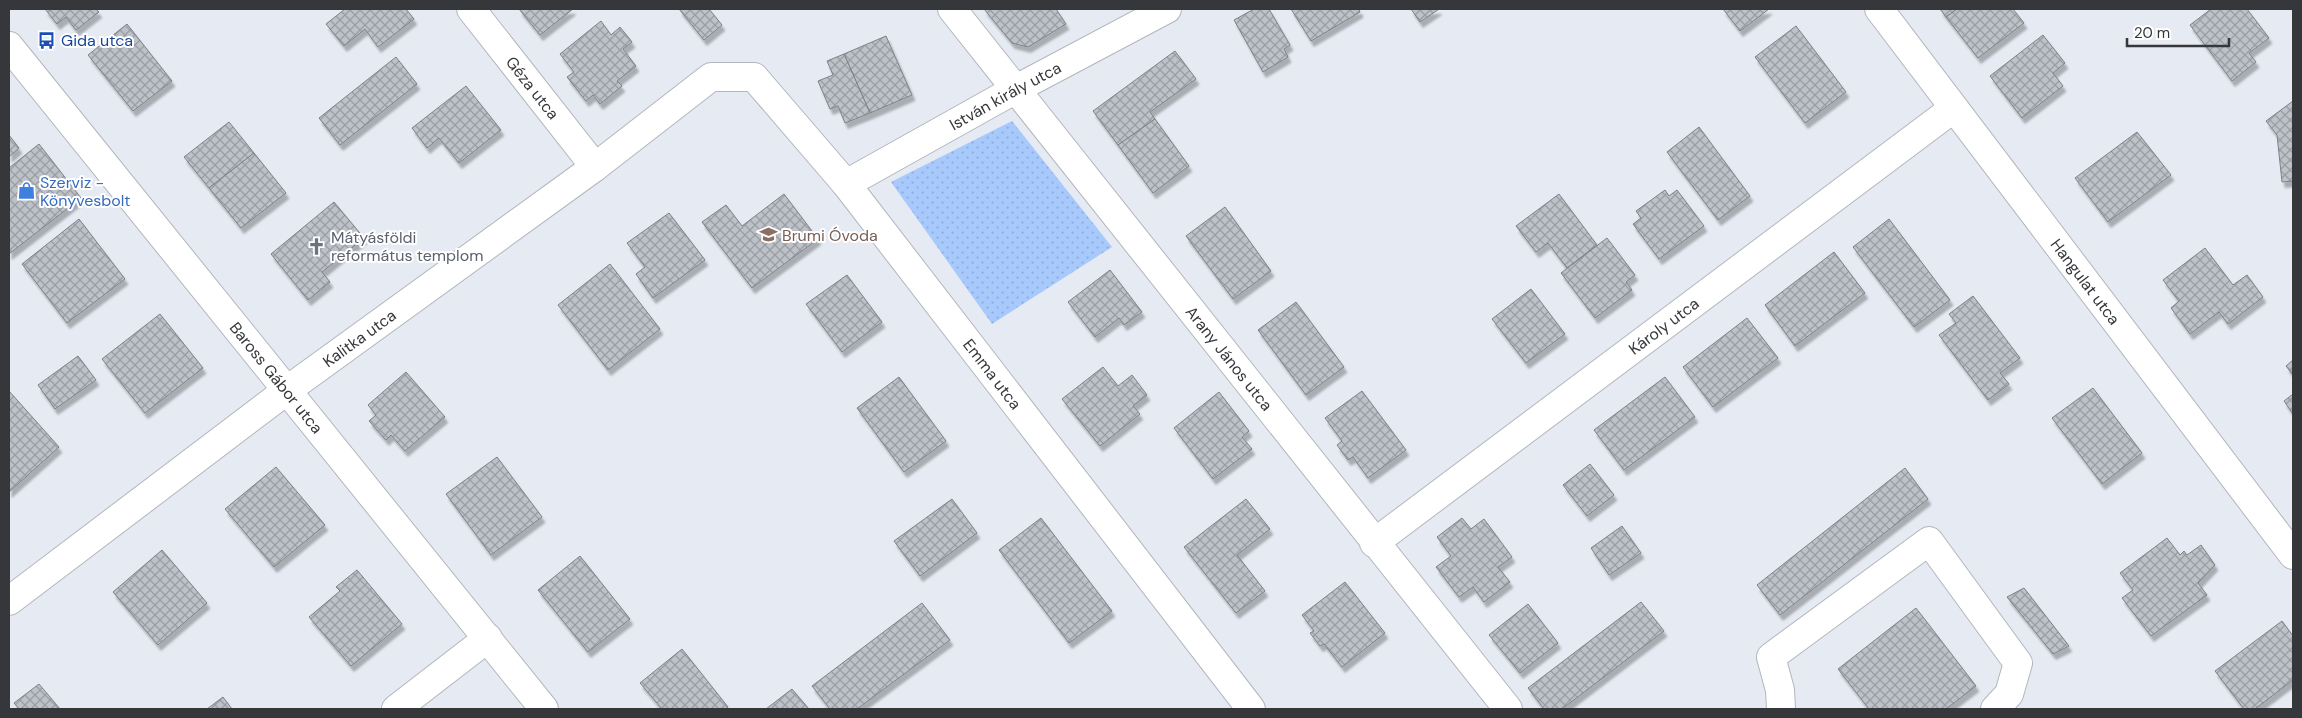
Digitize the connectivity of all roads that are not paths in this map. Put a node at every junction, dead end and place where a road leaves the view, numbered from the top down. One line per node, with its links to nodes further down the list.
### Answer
1 (471, 9): 9 (street, Géza utca)
2 (952, 9): 7 (street, Arany János utca)
3 (1167, 9): 7 (street, István király utca)
4 (1879, 9): 8 (street, Hangulat utca)
5 (9, 46): 11 (street, Baross Gábor utca)
6 (711, 77): 9 (street, Kalitka utca); 10 (street, Emma utca)
7 (1016, 89): 10 (street, István király utca); 12 (street, Arany János utca)
8 (1954, 108): 12 (street, Károly utca); 13 (street, Hangulat utca)
9 (595, 166): 11 (street, Kalitka utca)
10 (846, 184): 18 (street, Emma utca)
11 (286, 390): 14 (street, Kalitka utca); 15 (street, Baross Gábor utca)
12 (1374, 543): 19 (street, Arany János utca)
13 (2293, 555)
14 (9, 601)
15 (488, 638): 16 (street); 17 (street, Baross Gábor utca)
16 (396, 709)
17 (544, 709)
18 (1251, 709)
19 (1508, 709)
20 (1781, 709): 21 (street)
21 (1995, 709)

